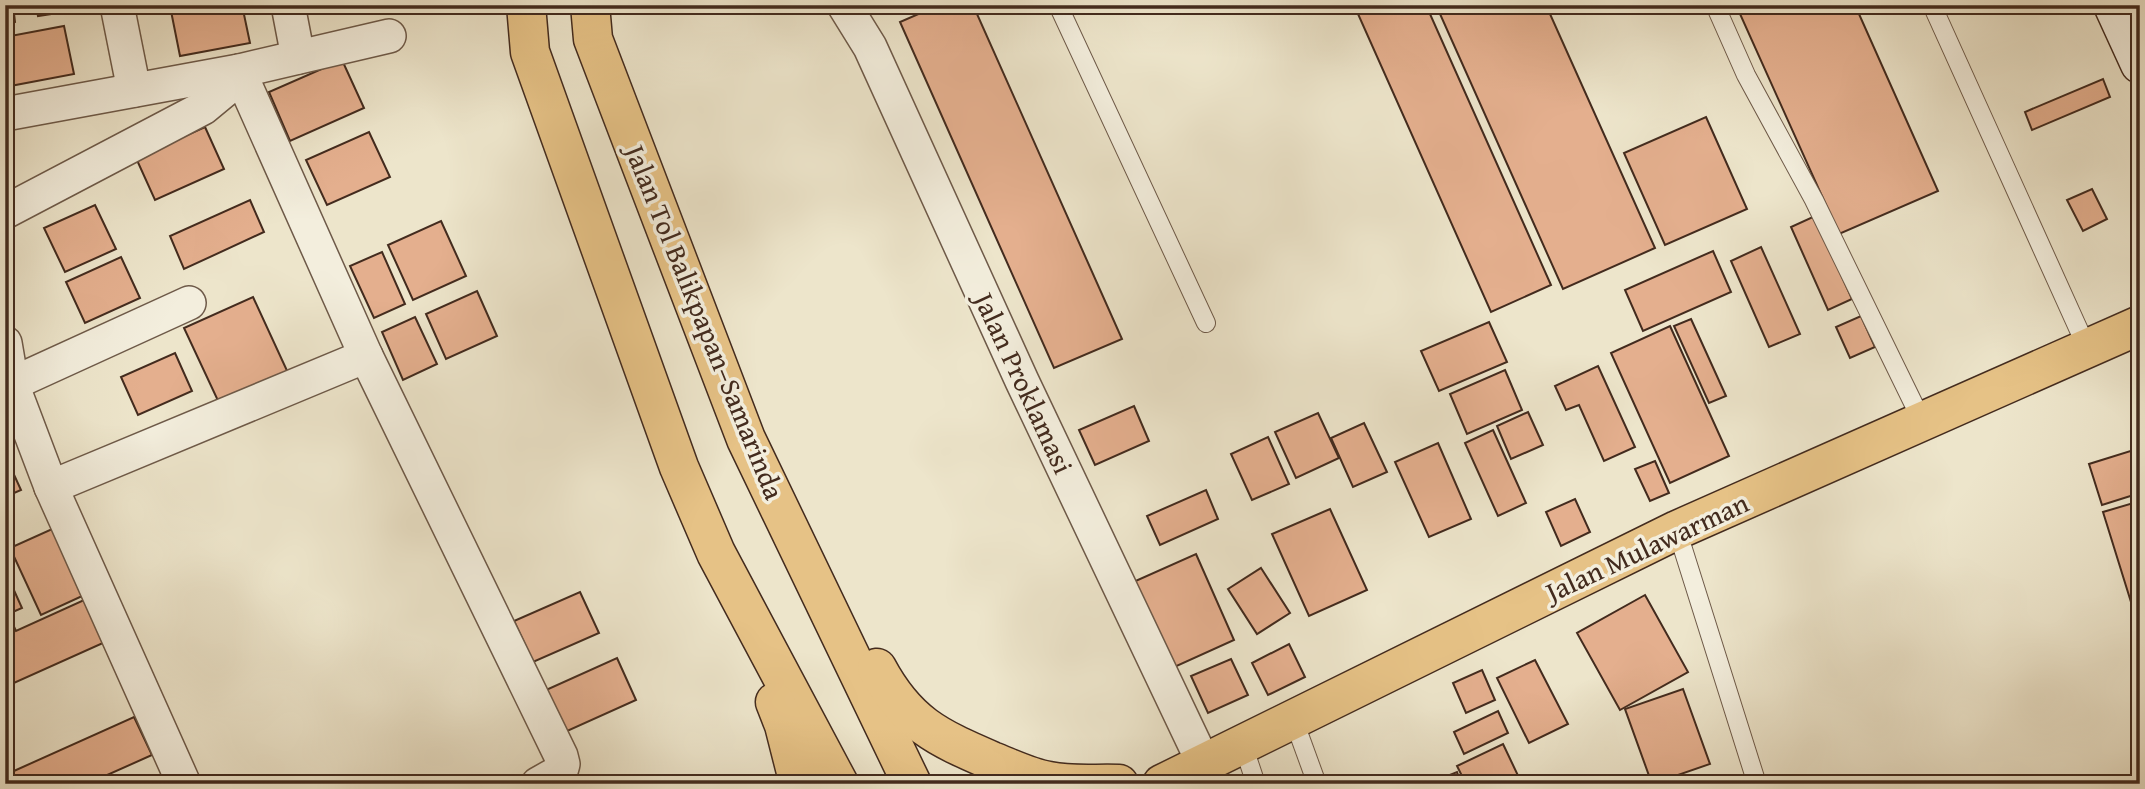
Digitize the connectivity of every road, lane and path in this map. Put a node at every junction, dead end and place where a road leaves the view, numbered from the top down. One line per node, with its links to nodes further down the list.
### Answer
1 (117, 5): 14 (street)
2 (288, 5): 11 (street)
3 (526, 5): 28 (main road)
4 (590, 5): 25 (main road, Jalan Tol Balikpapan–Samarinda)
5 (1058, 5): 18 (lane)
6 (1715, 5): 24 (lane)
7 (1932, 5): 21 (lane)
8 (2113, 5): 12 (street)
9 (850, 8): 31 (street, Jalan Proklamasi)
10 (390, 36): 11 (street)
11 (298, 57): 13 (street)
12 (2140, 64)
13 (239, 71): 14 (street); 16 (street); 22 (street)
14 (134, 90): 15 (street)
15 (5, 114)
16 (5, 212)
17 (189, 303): 23 (street)
18 (1206, 323)
19 (2140, 325): 21 (main road, Jalan Mulawarman)
20 (5, 343): 23 (street)
21 (2087, 348): 24 (main road, Jalan Mulawarman)
22 (366, 356): 26 (street); 33 (street)
23 (8, 385): 26 (street)
24 (1922, 421): 27 (main road, Jalan Mulawarman)
25 (746, 439): 36 (main road, Jalan Tol Balikpapan–Samarinda); 37 (main road)
26 (51, 487): 32 (street)
27 (1677, 530): 29 (main road, Jalan Mulawarman); 41 (lane)
28 (716, 553): 34 (main road); 35 (main road)
29 (1293, 718): 30 (main road, Jalan Mulawarman); 40 (lane)
30 (1242, 743): 31 (main road, Jalan Mulawarman); 39 (lane)
31 (1203, 762): 38 (main road, Jalan Mulawarman)
32 (184, 784)
33 (538, 784)
34 (799, 784)
35 (839, 784)
36 (912, 784)
37 (1119, 784)
38 (1162, 784)
39 (1256, 784)
40 (1317, 784)
41 (1758, 784)

